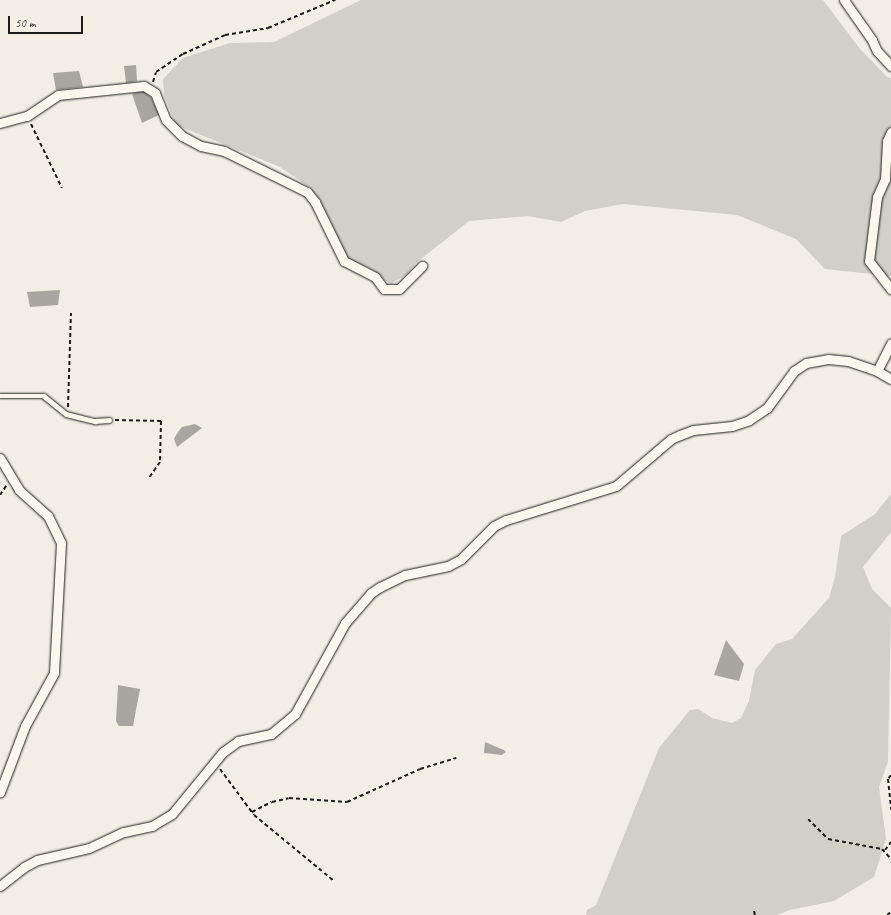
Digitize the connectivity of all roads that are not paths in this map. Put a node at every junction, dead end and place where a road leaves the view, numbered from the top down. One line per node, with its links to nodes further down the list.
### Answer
1 (844, 0): 2 (street)
2 (891, 66)
3 (0, 123): 5 (street)
4 (891, 132): 6 (street)
5 (422, 266)
6 (891, 289)
7 (891, 343): 8 (street)
8 (878, 370): 9 (street); 14 (street)
9 (891, 380)
10 (0, 396): 11 (lane)
11 (109, 420)
12 (0, 458): 13 (street)
13 (0, 792)
14 (0, 886)

